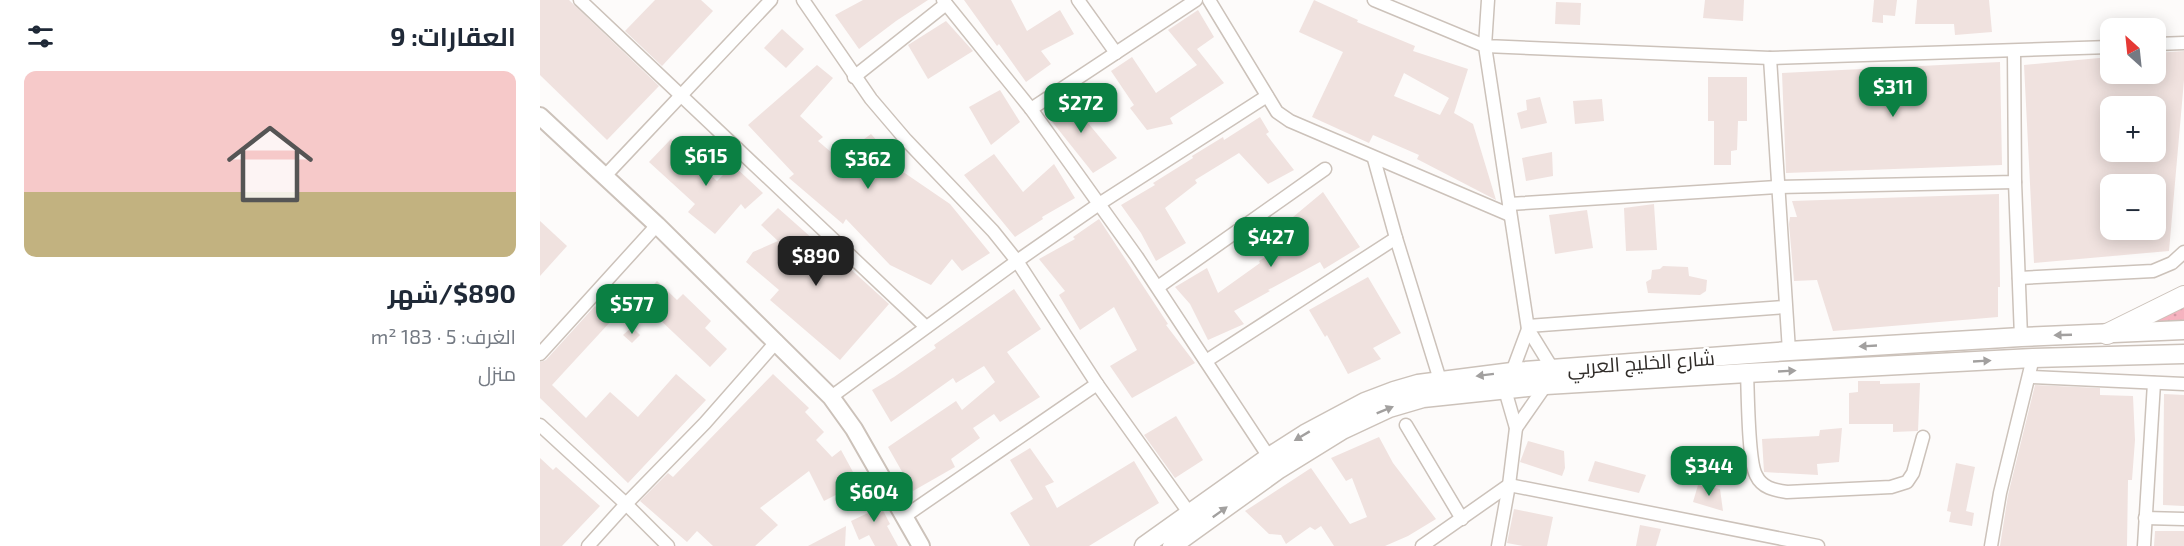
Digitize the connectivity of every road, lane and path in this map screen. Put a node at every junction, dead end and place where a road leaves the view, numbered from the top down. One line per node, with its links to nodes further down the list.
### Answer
1 (580, 0): 19 (street)
2 (771, 0): 19 (street)
3 (803, 0): 17 (street)
4 (1078, 0): 15 (street)
5 (1196, 0): 15 (street)
6 (1209, 0): 18 (street)
7 (1374, 0): 12 (street)
8 (1488, 0): 12 (street)
9 (945, 2): 17 (street); 20 (street)
10 (2184, 43): 11 (street)
11 (2166, 44)
12 (1485, 46): 16 (street); 28 (street)
13 (2100, 47): 14 (street)
14 (2014, 51): 16 (street); 25 (street)
15 (1116, 53): 20 (street)
16 (1770, 58): 26 (street)
17 (854, 77): 32 (street)
18 (1267, 96): 22 (street); 27 (street)
19 (681, 97): 24 (street); 37 (street)
20 (1031, 109): 27 (street)
21 (540, 116): 24 (main road)
22 (1374, 159): 28 (street); 30 (street)
23 (1325, 169): 34 (street)
24 (605, 176): 29 (main road)
25 (2016, 182): 26 (street); 33 (street)
26 (1777, 187): 28 (street); 36 (street)
27 (1099, 204): 32 (street); 34 (street)
28 (1509, 210): 38 (street)
29 (657, 225): 42 (main road); 44 (street)
30 (1396, 238): 47 (street); 52 (street)
31 (2184, 252): 33 (street)
32 (1017, 261): 37 (street); 54 (street)
33 (2019, 278): 41 (street)
34 (1158, 287): 47 (street)
35 (2184, 296): 40 (highway)
36 (1785, 307): 38 (street); 43 (street)
37 (926, 327): 57 (street)
38 (1528, 328): 48 (street); 50 (street)
39 (2184, 330): 40 (main road, شارع الخليج العربي)
40 (2107, 334): 41 (main road, شارع الخليج العربي, one-way to 41)
41 (2021, 337): 43 (main road, شارع الخليج العربي, one-way to 43)
42 (777, 341): 57 (main road); 64 (street)
43 (1789, 351): 50 (main road, شارع الخليج العربي)
44 (540, 354)
45 (2184, 354): 46 (main road, شارع الخليج العربي)
46 (2034, 358): 49 (main road, شارع الخليج العربي, one-way to 46); 51 (street)
47 (1206, 361): 62 (street)
48 (1512, 372): 50 (main road, شارع الخليج العربي); 52 (main road, شارع الخليج العربي, one-way to 52)
49 (1747, 373): 50 (main road, شارع الخليج العربي); 61 (street)
50 (1549, 377): 56 (main road, شارع الخليج العربي); 60 (street)
51 (2030, 377): 53 (street); 78 (street)
52 (1440, 380): 62 (main road, شارع الخليج العربي, one-way to 62)
53 (2154, 383): 55 (street); 67 (street)
54 (1097, 384): 65 (street); 66 (street)
55 (2184, 384)
56 (1505, 390): 60 (street); 74 (main road, شارع الخليج العربي, one-way to 56)
57 (831, 397): 66 (main road)
58 (540, 425): 64 (street)
59 (1406, 425): 68 (street)
60 (1516, 428): 63 (street)
61 (1923, 437)
62 (1269, 457): 65 (main road, شارع الخليج العربي)
63 (1509, 485): 68 (street); 76 (street); 77 (street)
64 (626, 504): 70 (street); 71 (street)
65 (1190, 514): 73 (main road, شارع الخليج العربي)
66 (905, 516): 72 (main road)
67 (2145, 518): 69 (street); 79 (street)
68 (1462, 519): 75 (street)
69 (2184, 519)
70 (588, 546)
71 (668, 546)
72 (921, 546)
73 (1144, 546)
74 (1172, 546)
75 (1422, 546)
76 (1498, 546)
77 (1818, 546)
78 (1991, 546)
79 (2144, 546)

